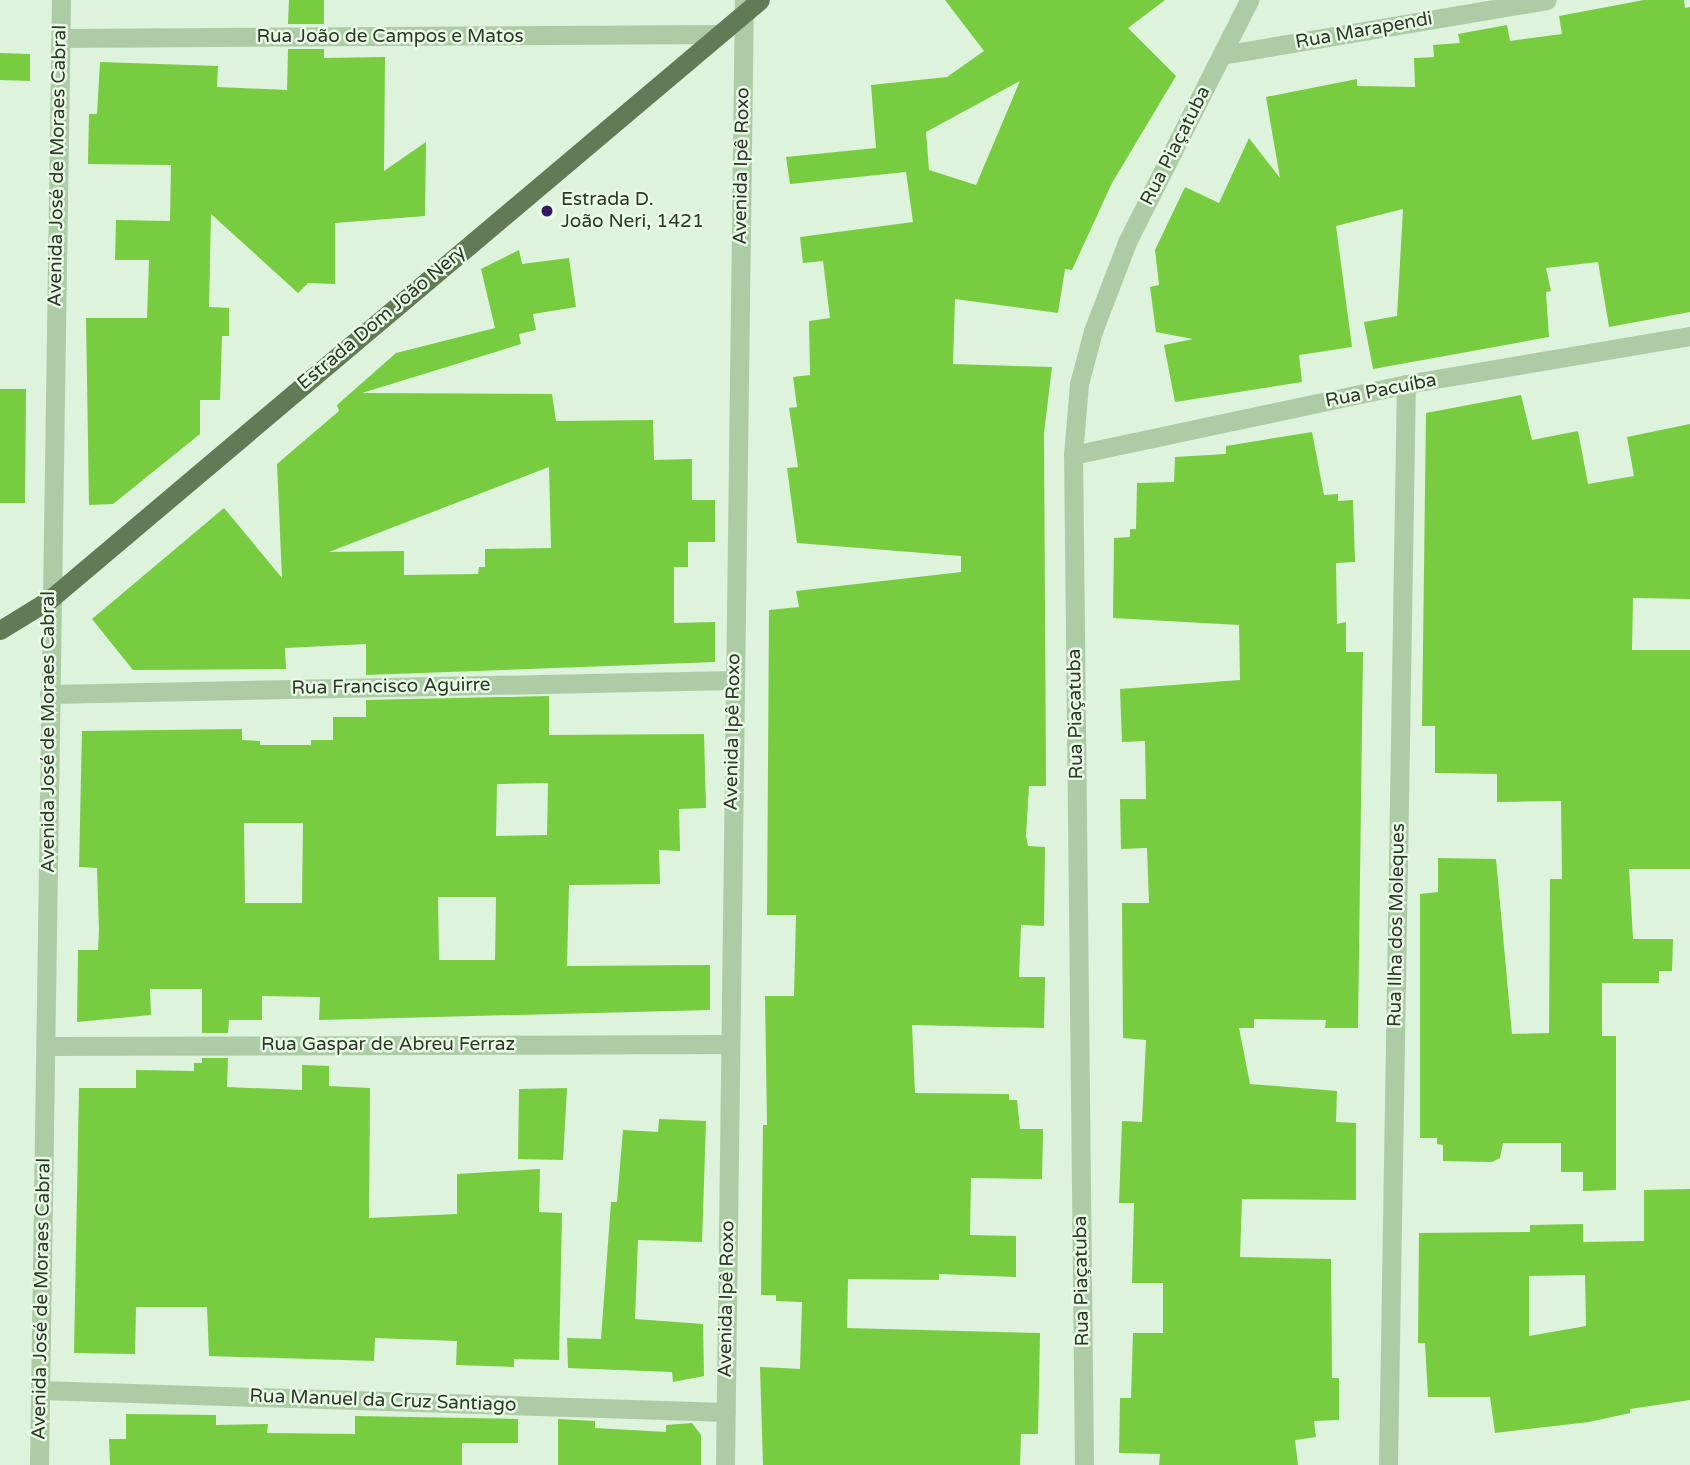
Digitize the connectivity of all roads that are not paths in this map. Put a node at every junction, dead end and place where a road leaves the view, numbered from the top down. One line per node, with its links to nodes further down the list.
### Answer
1 (61, 0): 7 (street, Avenida José de Moraes Cabral)
2 (760, 0): 5 (main road, Estrada Dom João Nery)
3 (1250, 0): 8 (street, Rua Piaçatuba)
4 (1546, 0): 8 (street, Rua Marapendi)
5 (744, 7): 6 (main road, Estrada Dom João Nery); 14 (street, Avenida Ipê Roxo)
6 (718, 34): 7 (street, Rua João de Campos e Matos); 12 (main road, Estrada Dom João Nery)
7 (62, 38): 12 (street, Avenida José de Moraes Cabral)
8 (1223, 55): 11 (street, Rua Piaçatuba)
9 (1690, 336): 10 (street, Rua Pacuíba)
10 (1406, 384): 11 (street, Rua Pacuíba); 23 (street, Rua Ilha dos Moleques)
11 (1073, 455): 22 (street, Rua Piaçatuba)
12 (49, 600): 13 (main road, Estrada Dom João Nery); 15 (street, Avenida José de Moraes Cabral)
13 (0, 630)
14 (734, 680): 15 (street, Rua Francisco Aguirre); 16 (street, Avenida Ipê Roxo)
15 (49, 694): 17 (street, Avenida José de Moraes Cabral)
16 (730, 1044): 17 (street, Rua Gaspar de Abreu Ferraz); 19 (street, Avenida Ipê Roxo)
17 (47, 1046): 18 (street, Avenida José de Moraes Cabral)
18 (40, 1390): 19 (street, Rua Manuel da Cruz Santiago); 20 (street, Avenida José de Moraes Cabral)
19 (726, 1412): 21 (street, Avenida Ipê Roxo)
20 (39, 1465)
21 (725, 1465)
22 (1084, 1465)
23 (1388, 1465)

